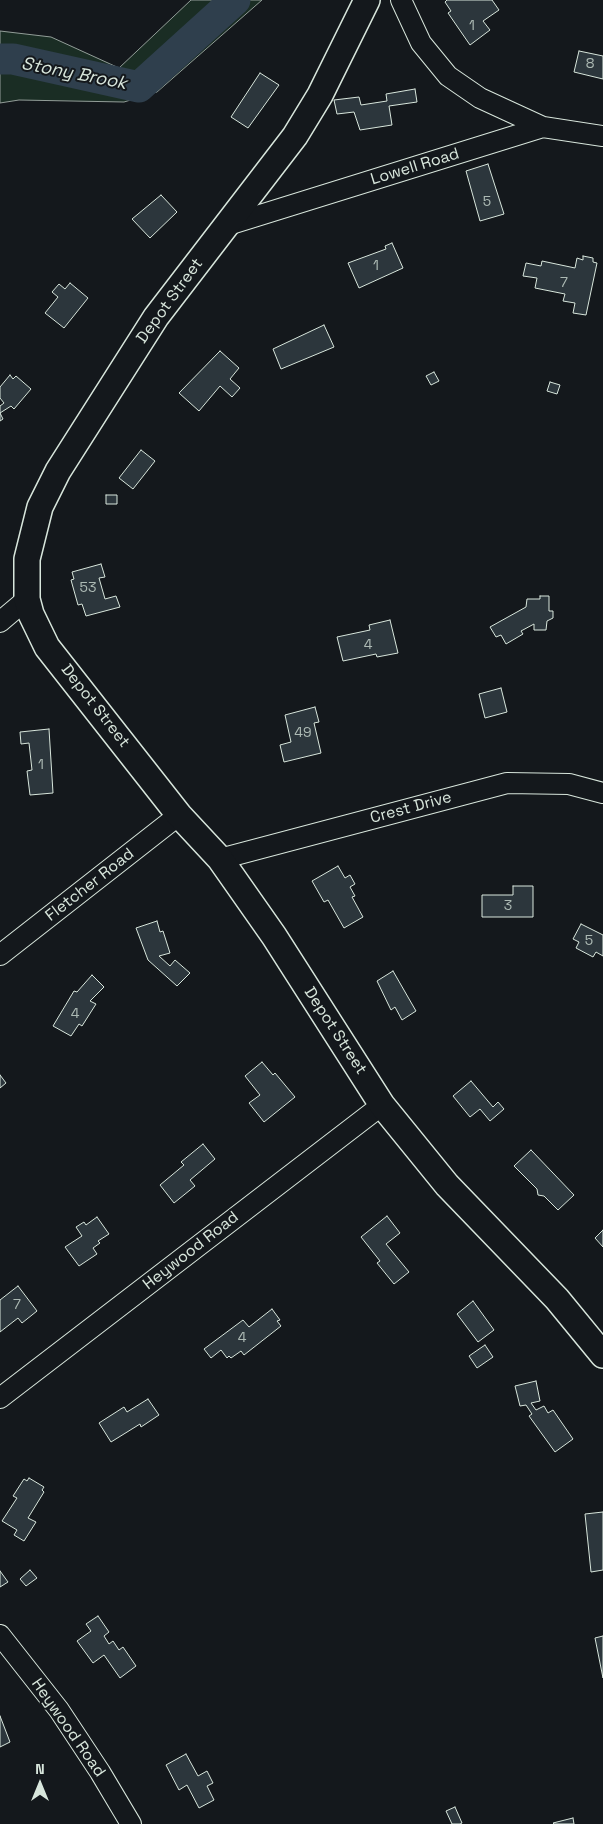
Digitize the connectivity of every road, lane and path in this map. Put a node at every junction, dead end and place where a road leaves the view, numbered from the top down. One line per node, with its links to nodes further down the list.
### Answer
1 (368, 0): 5 (main road, Depot Street)
2 (401, 0): 3 (street)
3 (543, 127): 4 (street, Lowell Road); 5 (street, Lowell Road)
4 (603, 136)
5 (228, 225): 6 (main road, Depot Street)
6 (27, 600): 7 (street); 9 (main road, Depot Street)
7 (0, 622)
8 (603, 793): 10 (street, Crest Drive)
9 (179, 815): 10 (main road, Depot Street); 11 (street, Fletcher Road)
10 (220, 859): 12 (main road, Depot Street)
11 (0, 955)
12 (382, 1105): 13 (main road, Depot Street); 14 (street, Heywood Road)
13 (603, 1355)
14 (0, 1398)
15 (0, 1635): 16 (street, Heywood Road)
16 (131, 1824)

